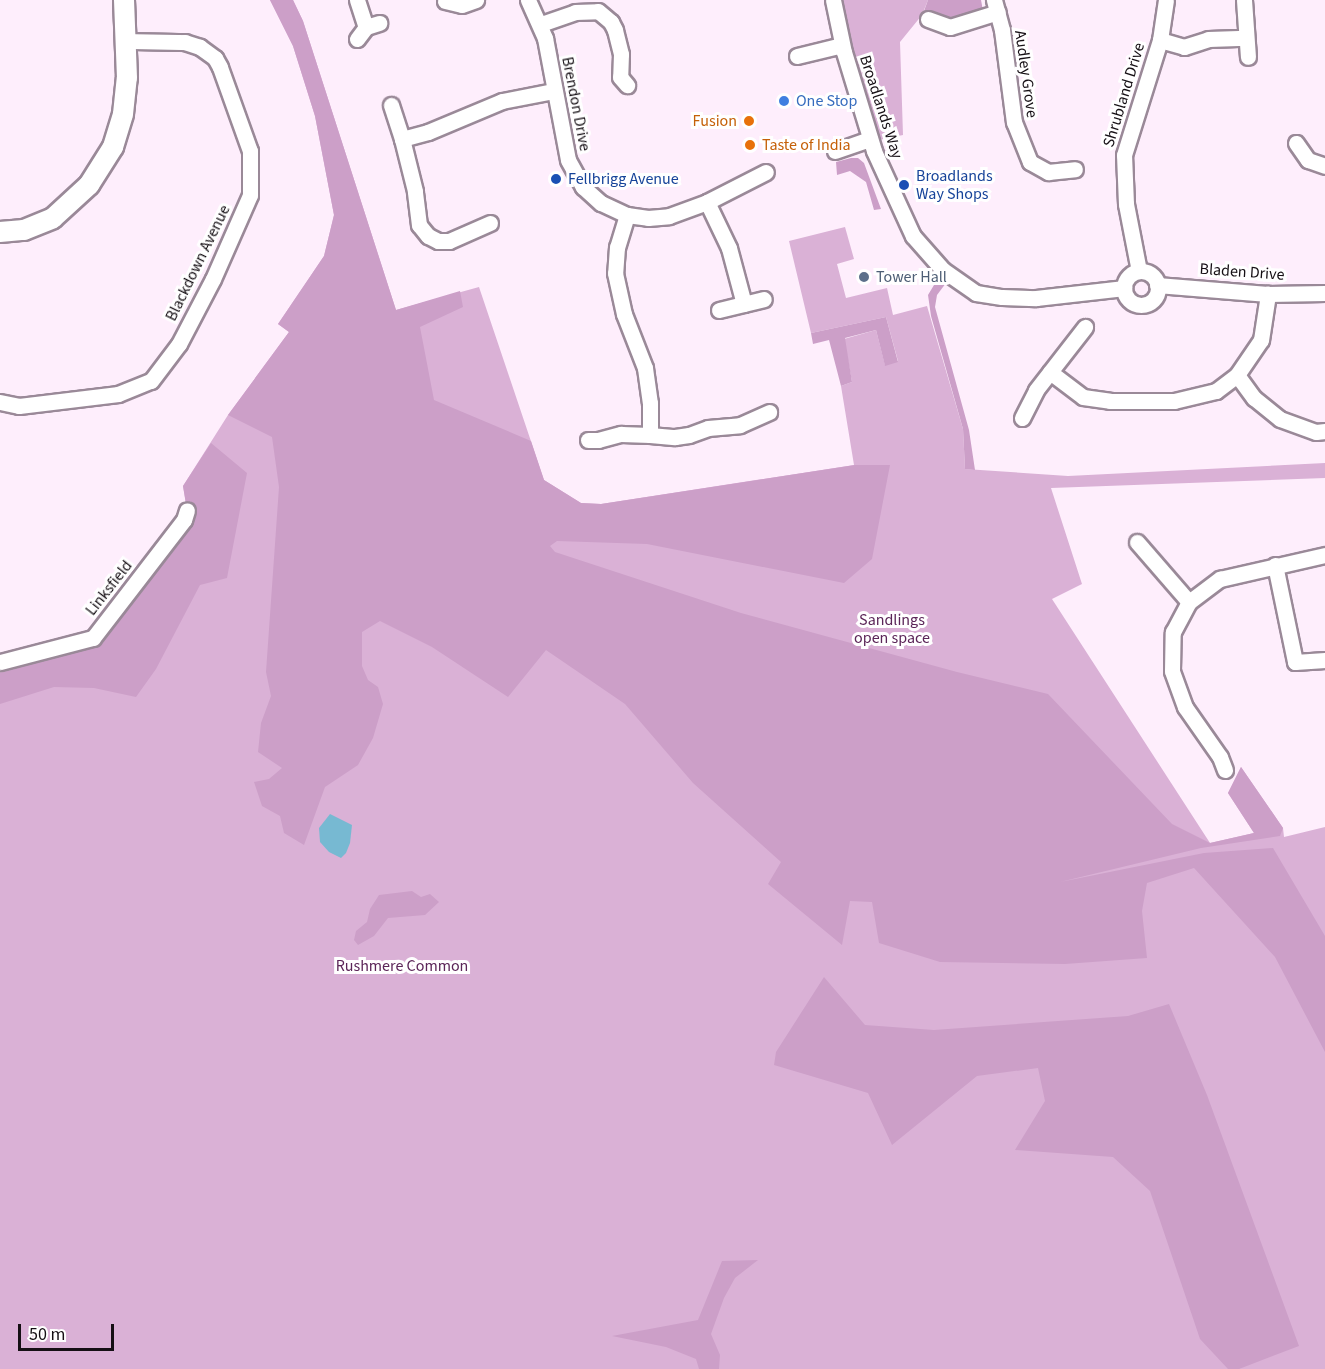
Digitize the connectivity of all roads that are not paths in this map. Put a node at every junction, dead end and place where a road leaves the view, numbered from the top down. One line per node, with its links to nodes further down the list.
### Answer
1 (124, 0): 15 (street)
2 (357, 0): 12 (street)
3 (476, 0): 8 (street)
4 (528, 0): 11 (street, Brendon Drive)
5 (833, 0): 16 (street, Broadlands Way)
6 (1166, 0): 14 (street, Shrubland Drive)
7 (1244, 0): 13 (street)
8 (445, 1)
9 (996, 6): 10 (street, Audley Grove); 27 (street, Audley Grove)
10 (928, 19)
11 (541, 24): 19 (street); 20 (street, Brendon Drive)
12 (368, 30)
13 (1246, 38): 14 (street); 18 (street)
14 (1160, 40): 33 (street, Shrubland Drive)
15 (128, 41): 32 (street); 44 (street, Blackdown Avenue)
16 (843, 45): 17 (street); 23 (street, Broadlands Way)
17 (797, 56)
18 (1248, 57)
19 (627, 85)
20 (554, 91): 22 (street); 30 (street, Brendon Drive)
21 (391, 105): 22 (street)
22 (402, 139): 31 (street)
23 (870, 139): 25 (street); 35 (street, Broadlands Way)
24 (1296, 143): 26 (street)
25 (835, 151)
26 (1325, 166)
27 (1075, 169)
28 (766, 172): 29 (street, Brendon Drive)
29 (707, 202): 30 (street, Brendon Drive); 39 (street)
30 (627, 215): 48 (street)
31 (494, 223)
32 (0, 232)
33 (1139, 271): 34 (street); 35 (street)
34 (1157, 285): 35 (street); 37 (street, Bladen Drive)
35 (1124, 288)
36 (1325, 293): 37 (street, Bladen Drive)
37 (1268, 294): 43 (street)
38 (764, 299): 39 (street)
39 (744, 304): 40 (street)
40 (719, 310)
41 (1085, 327): 42 (street)
42 (1050, 372): 43 (street); 46 (street)
43 (1237, 375): 47 (street)
44 (0, 402)
45 (769, 412): 48 (street)
46 (1022, 418)
47 (1325, 431)
48 (650, 435): 49 (street)
49 (588, 440)
50 (187, 510): 56 (street, Linksfield)
51 (1137, 542): 54 (street)
52 (1325, 555): 53 (street)
53 (1275, 565): 54 (street); 55 (street)
54 (1189, 602): 57 (street)
55 (1325, 660)
56 (0, 662)
57 (1225, 770)

